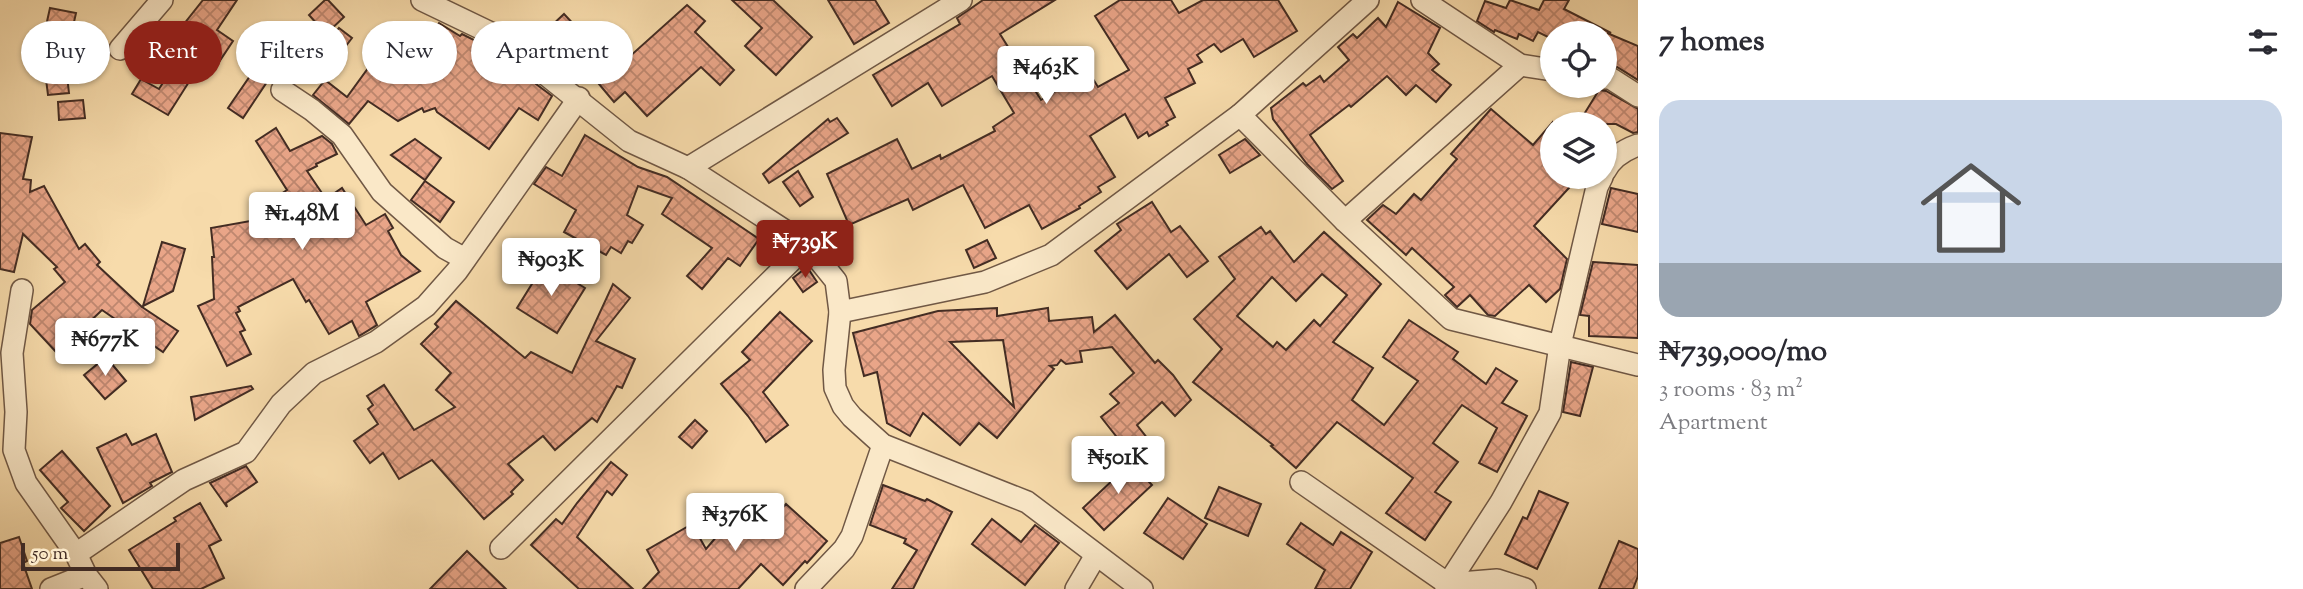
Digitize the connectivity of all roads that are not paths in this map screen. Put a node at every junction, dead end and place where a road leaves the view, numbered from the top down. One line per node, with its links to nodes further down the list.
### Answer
1 (162, 0): 6 (street)
2 (422, 0): 12 (street)
3 (960, 0): 16 (street)
4 (1368, 0): 13 (street)
5 (1422, 0): 7 (street)
6 (120, 49)
7 (1520, 65): 8 (street); 18 (street)
8 (1540, 68)
9 (1617, 85): 11 (street)
10 (282, 90): 20 (street)
11 (1638, 96)
12 (579, 98): 16 (street); 20 (street)
13 (1240, 115): 18 (street); 22 (street)
14 (1638, 145): 15 (street)
15 (1617, 156)
16 (688, 168): 19 (street)
17 (1597, 189): 23 (street)
18 (1345, 221): 23 (street)
19 (807, 245): 22 (street); 27 (street)
20 (465, 259): 28 (street)
21 (22, 290): 28 (street)
22 (840, 312): 25 (street)
23 (1560, 345): 24 (street); 31 (street)
24 (1638, 365)
25 (883, 445): 29 (street); 33 (street)
26 (1301, 482): 31 (street)
27 (500, 548)
28 (76, 554): 30 (street)
29 (1096, 555): 34 (street); 35 (street)
30 (91, 582): 32 (street)
31 (1447, 587): 36 (street)
32 (51, 589)
33 (806, 589)
34 (1076, 589)
35 (1142, 589)
36 (1525, 589)

